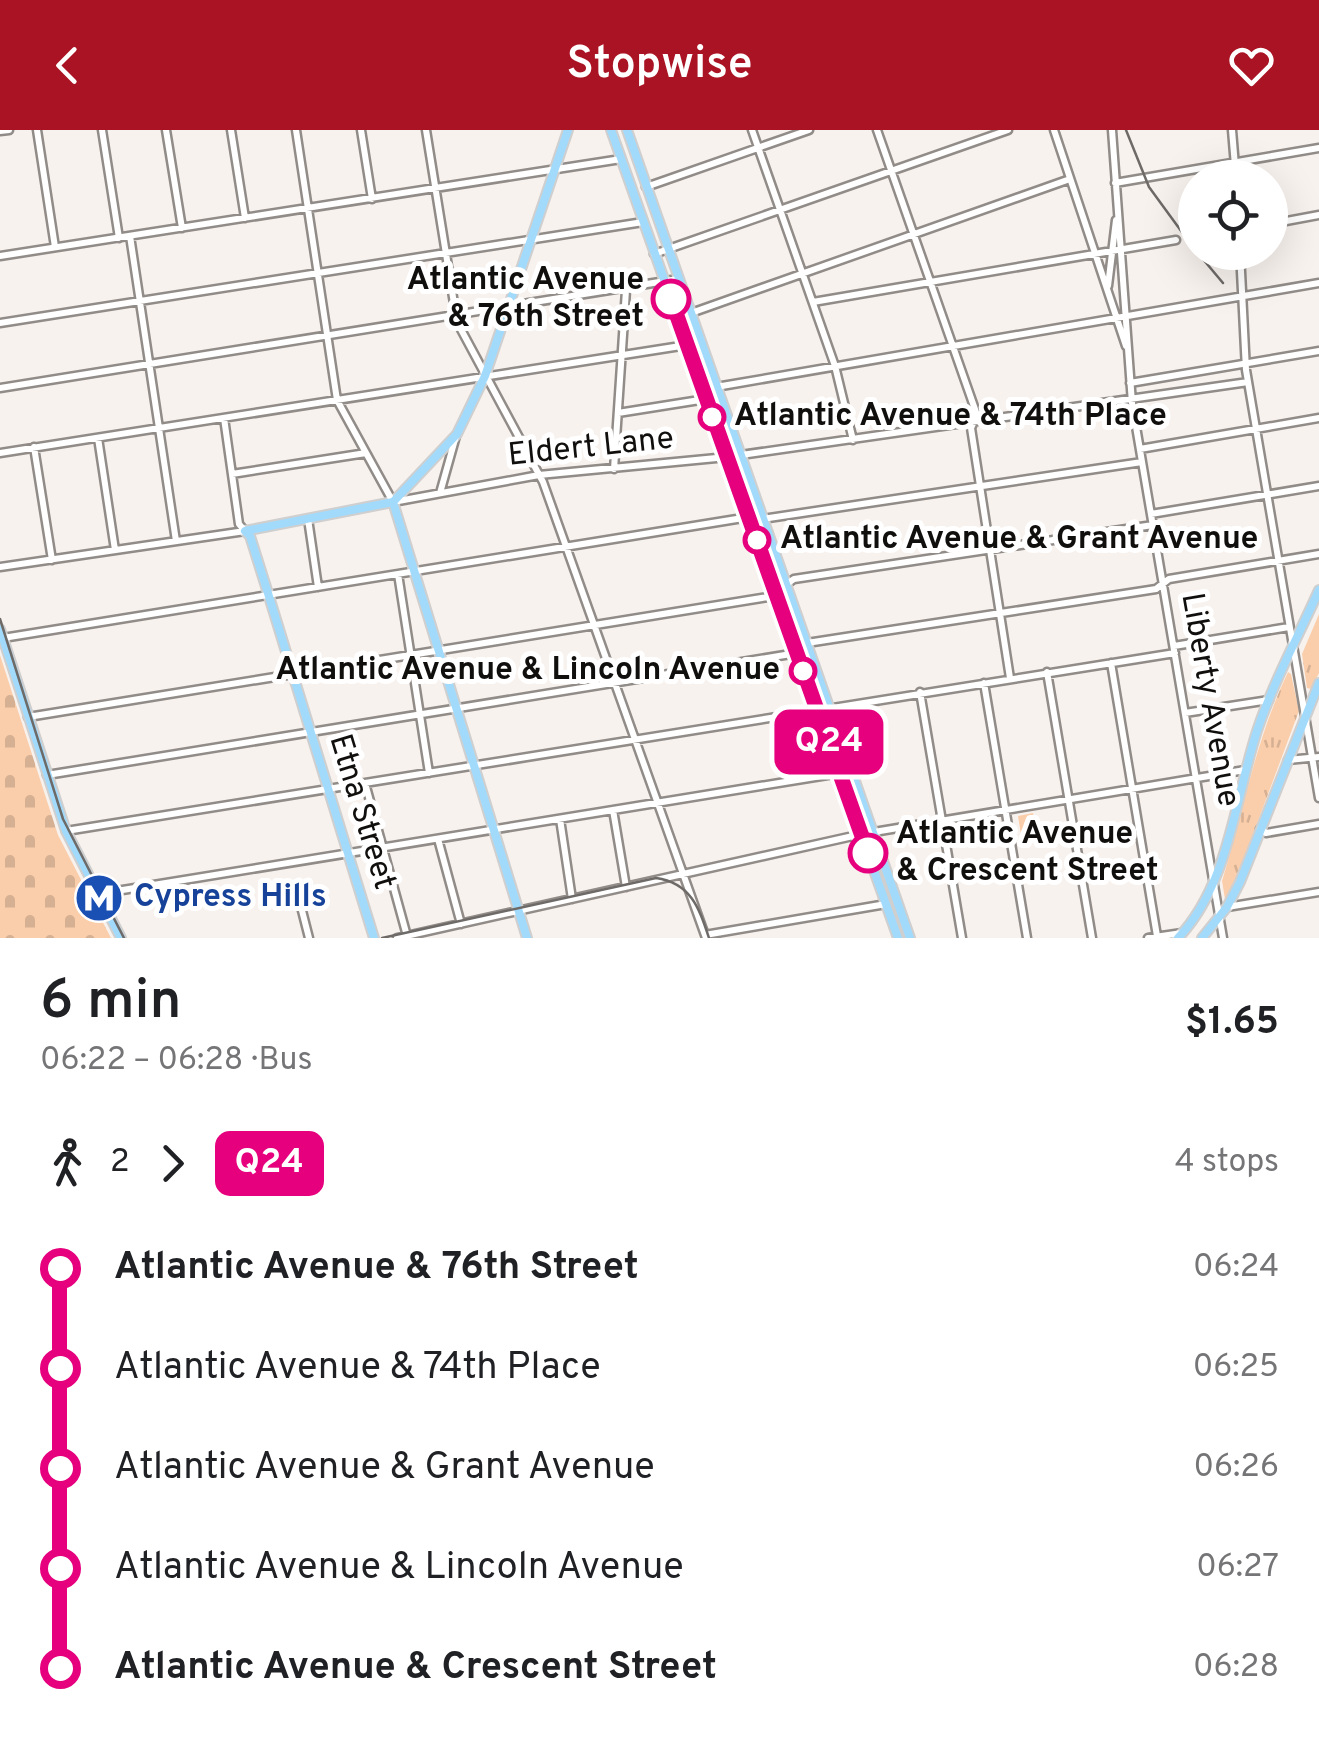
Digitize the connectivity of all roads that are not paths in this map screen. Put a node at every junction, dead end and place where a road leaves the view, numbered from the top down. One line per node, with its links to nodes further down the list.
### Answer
1 (9, 130): 19 (street)
2 (37, 130): 45 (street)
3 (102, 130): 42 (street)
4 (166, 130): 39 (street)
5 (231, 130): 36 (street)
6 (296, 130): 33 (street)
7 (361, 130): 32 (street)
8 (426, 130): 31 (street)
9 (568, 130): 25 (main road)
10 (611, 130): 22 (main road)
11 (627, 130): 30 (main road)
12 (752, 130): 20 (street)
13 (809, 130): 20 (street)
14 (877, 130): 27 (street)
15 (1008, 130): 27 (street)
16 (1054, 130): 28 (street)
17 (1112, 130): 29 (street, Liberty Avenue)
18 (1232, 130): 23 (street)
19 (0, 132)
20 (758, 148): 30 (street); 34 (street)
21 (1319, 148): 24 (street)
22 (621, 160): 25 (street); 38 (main road)
23 (1234, 160)
24 (1246, 160)
25 (554, 170): 31 (street); 43 (main road)
26 (1178, 171): 29 (street)
27 (892, 172): 34 (street); 40 (street)
28 (1070, 179): 40 (street); 50 (street)
29 (1115, 182): 47 (street, Liberty Avenue)
30 (646, 187): 46 (main road)
31 (435, 189): 32 (street); 48 (street)
32 (372, 199): 33 (street)
33 (308, 209): 36 (street); 53 (street)
34 (781, 211): 46 (street); 54 (street)
35 (1319, 215): 37 (street)
36 (245, 218): 39 (street)
37 (1288, 221)
38 (642, 222): 43 (street); 49 (main road)
39 (182, 228): 41 (street)
40 (914, 234): 54 (street); 56 (street)
41 (130, 236): 42 (street); 62 (street)
42 (119, 238): 45 (street)
43 (530, 240): 48 (street); 64 (main road)
44 (1176, 240): 47 (street)
45 (55, 248): 51 (street)
46 (668, 250): 49 (street); 55 (main road)
47 (1118, 250): 50 (street); 60 (street, Liberty Avenue); 67 (street, Liberty Avenue)
48 (445, 254): 53 (street); 66 (street)
49 (654, 254): 57 (main road)
50 (1094, 254): 56 (street); 60 (street)
51 (0, 256)
52 (1241, 270): 61 (street)
53 (318, 273): 62 (street); 69 (street)
54 (803, 274): 63 (street); 65 (street)
55 (678, 279): 57 (street); 65 (main road)
56 (931, 282): 63 (street); 71 (street)
57 (665, 283): 59 (street); 70 (main road)
58 (1319, 283): 61 (street)
59 (626, 290): 64 (street); 73 (street)
60 (1109, 294): 67 (street)
61 (1243, 296): 67 (street); 74 (street)
62 (139, 301): 68 (street); 75 (street)
63 (813, 302): 76 (street)
64 (506, 309): 66 (street); 77 (main road)
65 (691, 312): 80 (main road)
66 (455, 317): 69 (street); 77 (street)
67 (1122, 317): 71 (street); 79 (street, Liberty Avenue)
68 (0, 323)
69 (328, 337): 75 (street); 84 (street)
70 (687, 345): 73 (street); 83 (main road)
71 (954, 346): 76 (street); 88 (street)
72 (1319, 351): 74 (street)
73 (622, 356): 77 (street); 85 (street)
74 (1246, 363): 78 (street); 79 (street)
75 (149, 364): 81 (street); 89 (street)
76 (835, 366): 80 (street); 93 (street)
77 (484, 376): 84 (street); 91 (main road); 103 (street)
78 (1248, 382): 82 (street, Eldert Lane); 90 (street)
79 (1130, 383): 82 (street, Liberty Avenue)
80 (716, 387): 98 (main road)
81 (0, 388)
82 (1132, 398): 88 (street, Eldert Lane); 95 (street, Liberty Avenue)
83 (706, 399): 85 (street); 99 (main road)
84 (337, 400): 86 (street); 97 (street)
85 (618, 414): 101 (street)
86 (224, 418): 89 (street); 102 (street)
87 (1319, 418): 90 (street)
88 (974, 422): 93 (street, Eldert Lane); 104 (street)
89 (159, 428): 92 (street); 115 (street)
90 (1256, 429): 95 (street); 107 (street)
91 (457, 434): 106 (street); 108 (main road)
92 (98, 438): 94 (street); 118 (street)
93 (853, 440): 98 (street, Eldert Lane)
94 (34, 448): 96 (street); 120 (street)
95 (1140, 449): 100 (street, Liberty Avenue)
96 (0, 453)
97 (366, 453): 102 (street); 108 (street)
98 (740, 456): 99 (street, Eldert Lane); 112 (main road)
99 (728, 458): 101 (street, Eldert Lane); 110 (main road)
100 (1142, 462): 104 (street); 109 (street, Liberty Avenue)
101 (614, 470): 103 (street, Eldert Lane)
102 (232, 474): 114 (street)
103 (540, 475): 106 (street, Eldert Lane); 116 (street)
104 (981, 486): 112 (street); 117 (street)
105 (1319, 486): 107 (street)
106 (440, 492): 108 (street, Eldert Lane)
107 (1267, 495): 109 (street); 121 (street)
108 (393, 502): 111 (main road, Eldert Lane); 123 (main road)
109 (1151, 514): 113 (street, Liberty Avenue)
110 (749, 517): 116 (street); 129 (main road)
111 (308, 519): 114 (main road, Eldert Lane); 127 (street)
112 (762, 519): 125 (main road)
113 (1153, 525): 117 (street); 126 (street, Liberty Avenue)
114 (245, 531): 115 (street, Eldert Lane); 130 (main road, Etna Street)
115 (176, 542): 118 (street, Eldert Lane)
116 (568, 546): 123 (street); 132 (street)
117 (990, 550): 125 (street); 131 (street)
118 (115, 551): 120 (street, Eldert Lane)
119 (1319, 554): 121 (street)
120 (52, 560): 122 (street, Eldert Lane)
121 (1278, 561): 126 (street); 133 (street)
122 (0, 567)
123 (414, 571): 124 (street); 137 (main road)
124 (398, 574): 127 (street); 140 (street)
125 (786, 584): 129 (street); 135 (main road)
126 (1163, 584): 131 (street); 138 (street, Liberty Avenue)
127 (318, 587): 130 (street)
128 (1319, 590): 136 (main road)
129 (777, 591): 132 (street); 139 (main road)
130 (268, 595): 134 (street); 143 (main road, Etna Street)
131 (1000, 614): 135 (street); 144 (street)
132 (595, 624): 137 (street); 145 (street)
133 (1289, 627): 136 (street); 138 (street)
134 (1, 634): 156 (main road)
135 (806, 643): 150 (main road)
136 (1293, 649): 149 (main road); 155 (street)
137 (438, 650): 140 (street); 151 (main road)
138 (1174, 650): 141 (street); 153 (street, Liberty Avenue)
139 (797, 653): 145 (street); 152 (main road)
140 (410, 654): 143 (street); 154 (street)
141 (1111, 663): 142 (street); 169 (street)
142 (1047, 672): 144 (street); 171 (street)
143 (292, 674): 156 (street); 157 (main road, Etna Street)
144 (1010, 678): 146 (street)
145 (616, 682): 151 (street); 158 (street)
146 (984, 682): 148 (street); 174 (street)
147 (1318, 687): 155 (main road)
148 (920, 692): 150 (street); 176 (street)
149 (1270, 700): 153 (street); 162 (main road)
150 (830, 706): 152 (street); 181 (main road)
151 (456, 708): 154 (street); 161 (main road)
152 (817, 709): 158 (street); 164 (main road)
153 (1185, 713): 166 (street, Liberty Avenue)
154 (420, 714): 157 (street); 163 (street)
155 (1304, 714): 159 (street); 160 (main road)
156 (27, 717): 165 (main road)
157 (310, 732): 165 (street); 168 (main road, Etna Street)
158 (636, 740): 161 (street); 172 (street)
159 (1316, 757): 160 (street); 170 (street)
160 (1286, 760): 178 (main road)
161 (474, 766): 163 (street); 179 (main road)
162 (1245, 770): 166 (street); 187 (main road)
163 (430, 773): 167 (street)
164 (840, 773): 172 (street); 182 (main road)
165 (46, 776): 180 (main road)
166 (1196, 778): 169 (street); 187 (street, Liberty Avenue)
167 (365, 784): 168 (street); 184 (street)
168 (328, 789): 180 (street); 185 (main road, Etna Street)
169 (1132, 789): 171 (street); 201 (street)
170 (1319, 798)
171 (1069, 799): 174 (street); 211 (street)
172 (658, 803): 173 (street); 186 (street)
173 (613, 810): 175 (street); 188 (street)
174 (1006, 810): 176 (street); 210 (street)
175 (560, 820): 179 (street); 192 (street)
176 (942, 820): 181 (street); 209 (street)
177 (1319, 824): 178 (street)
178 (1260, 829): 194 (main road)
179 (494, 830): 183 (street); 195 (main road)
180 (66, 832): 191 (main road)
181 (874, 832): 182 (street); 208 (main road)
182 (862, 834): 186 (street); 193 (main road)
183 (438, 839): 184 (street); 197 (street)
184 (383, 848): 185 (street); 199 (street)
185 (348, 854): 191 (street); 204 (main road, Etna Street)
186 (684, 875): 188 (street); 200 (street)
187 (1214, 877): 196 (street, Liberty Avenue); 198 (main road)
188 (626, 887): 192 (street)
189 (297, 891): 203 (street)
190 (1319, 892): 194 (street)
191 (98, 894): 202 (main road)
192 (572, 899): 195 (street)
193 (886, 904): 200 (street); 207 (main road)
194 (1227, 907): 196 (main road)
195 (519, 911): 197 (street); 206 (main road)
196 (1220, 918): 212 (main road); 213 (street, Liberty Avenue)
197 (461, 924): 199 (street)
198 (1180, 935): 201 (street)
199 (407, 936): 205 (street)
200 (706, 937)
201 (1152, 937)
202 (122, 938)
203 (309, 938)
204 (374, 938)
205 (397, 938)
206 (527, 938)
207 (898, 938)
208 (910, 938)
209 (962, 938)
210 (1027, 938)
211 (1092, 938)
212 (1202, 938)
213 (1223, 938)

